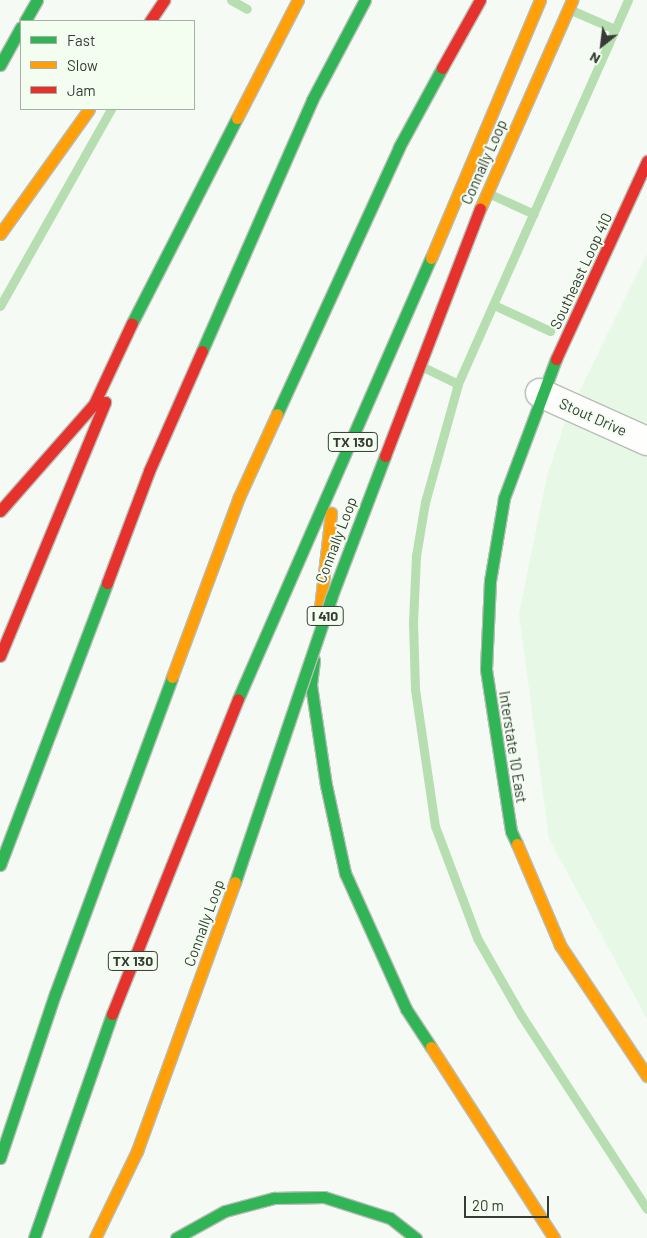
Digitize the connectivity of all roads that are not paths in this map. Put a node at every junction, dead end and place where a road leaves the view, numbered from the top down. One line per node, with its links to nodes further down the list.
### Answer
1 (37, 0): 8 (main road)
2 (164, 0): 9 (main road)
3 (298, 0): 15 (main road)
4 (365, 0): 21 (main road)
5 (480, 0): 23 (main road)
6 (540, 0): 18 (main road, TX 130)
7 (572, 0): 25 (main road, Connally Loop / I 410, bridge)
8 (26, 20)
9 (151, 20)
10 (20, 29): 11 (main road)
11 (0, 65)
12 (88, 110): 14 (main road)
13 (647, 161): 16 (main road, Southeast Loop 410)
14 (0, 234)
15 (156, 273): 19 (main road); 20 (main road)
16 (540, 393): 17 (street, Stout Drive); 22 (main road, Interstate 10 East)
17 (647, 441)
18 (334, 487): 24 (main road, TX 130); 28 (main road)
19 (0, 511)
20 (0, 656)
21 (0, 865)
22 (647, 1076)
23 (0, 1158)
24 (34, 1238)
25 (95, 1238)
26 (176, 1238): 27 (main road)
27 (416, 1238)
28 (554, 1238)

